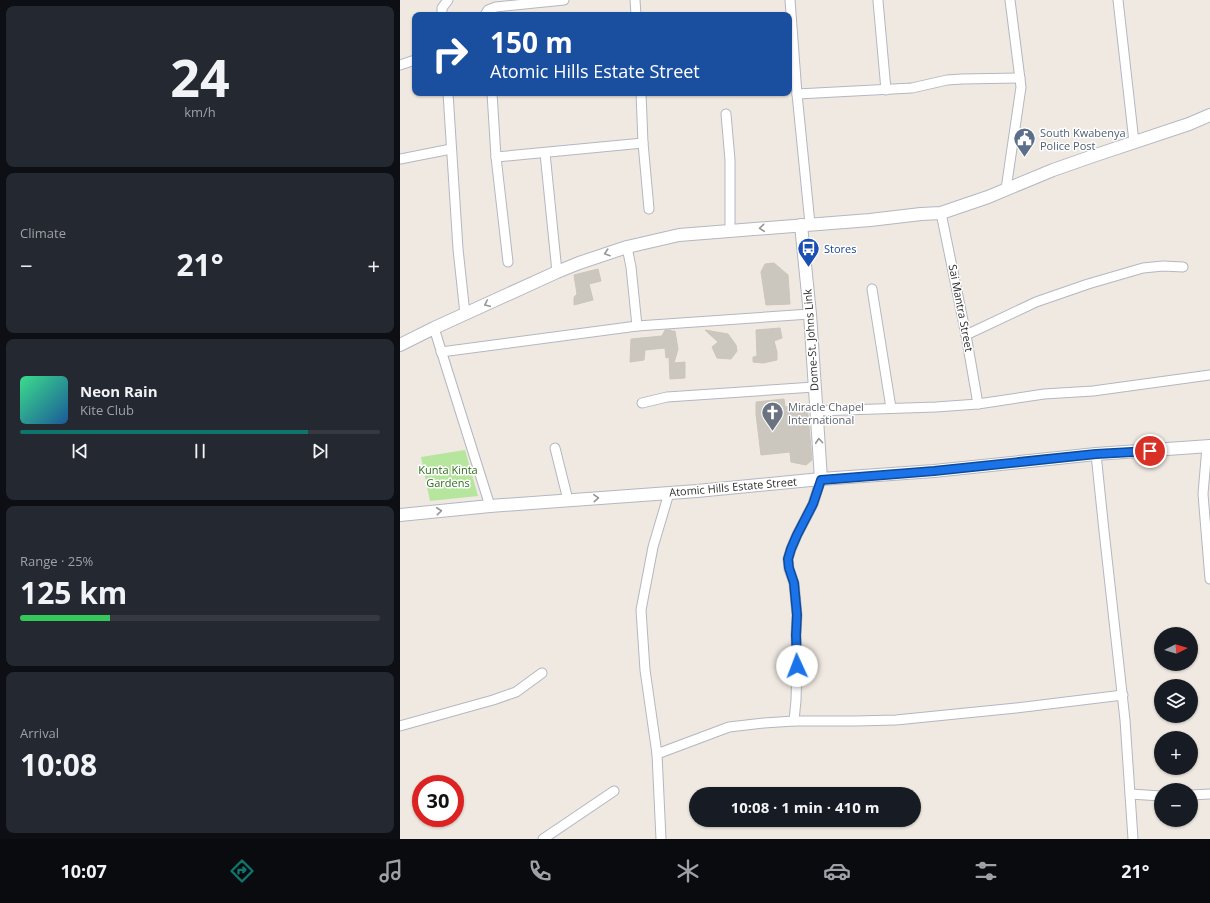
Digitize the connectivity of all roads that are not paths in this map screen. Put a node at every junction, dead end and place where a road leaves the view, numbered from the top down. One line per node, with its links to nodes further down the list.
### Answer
1 (448, 0): 8 (street)
2 (564, 0): 9 (street)
3 (635, 0): 10 (street)
4 (790, 0): 11 (street)
5 (1010, 0): 15 (street)
6 (1118, 0): 23 (street)
7 (878, 1): 16 (street)
8 (442, 12)
9 (487, 12)
10 (636, 12)
11 (791, 12)
12 (792, 24): 17 (street)
13 (412, 61): 14 (street)
14 (400, 65)
15 (1020, 78): 16 (street); 29 (street)
16 (886, 90): 17 (street)
17 (798, 94): 32 (street)
18 (448, 96): 25 (street)
19 (492, 96): 27 (street)
20 (641, 96): 24 (street)
21 (726, 114): 33 (street)
22 (1210, 115): 23 (main road)
23 (1134, 142): 29 (main road)
24 (643, 143): 26 (street); 30 (street)
25 (451, 149): 28 (street); 39 (street)
26 (545, 153): 27 (street); 37 (street)
27 (496, 157): 35 (street)
28 (400, 159)
29 (1006, 189): 31 (main road)
30 (649, 209)
31 (941, 213): 32 (main road); 43 (street, Sai Mantra Street)
32 (806, 224): 33 (main road, one-way to 33); 40 (main road, Dome-St. Johns Link)
33 (730, 232): 34 (main road)
34 (627, 247): 37 (main road, one-way to 37); 41 (street)
35 (508, 262)
36 (1183, 267): 43 (street)
37 (557, 272): 39 (main road, one-way to 39)
38 (872, 289): 50 (street)
39 (465, 314): 42 (main road)
40 (810, 314): 41 (street); 47 (main road, Dome-St. Johns Link)
41 (637, 326): 45 (street)
42 (434, 328): 44 (main road); 45 (street)
43 (966, 335): 49 (street, Sai Mantra Street)
44 (400, 345)
45 (441, 352): 58 (street)
46 (1210, 375): 49 (street)
47 (814, 387): 48 (street); 51 (main road, Dome-St. Johns Link)
48 (642, 403)
49 (978, 404): 50 (street)
50 (892, 408): 51 (street)
51 (816, 411): 55 (main road, Dome-St. Johns Link, one-way to 51)
52 (1209, 447): 54 (main road, Atomic Hills Estate Street); 60 (street)
53 (555, 448): 57 (street)
54 (1096, 454): 55 (main road, Atomic Hills Estate Street); 62 (street)
55 (821, 480): 56 (main road, Atomic Hills Estate Street); 63 (street)
56 (669, 493): 57 (main road, Atomic Hills Estate Street, one-way to 56); 65 (street)
57 (568, 500): 58 (main road, Atomic Hills Estate Street)
58 (490, 506): 59 (main road, Atomic Hills Estate Street, one-way to 58)
59 (400, 515)
60 (1210, 579)
61 (542, 673): 64 (street)
62 (1122, 695): 63 (street); 67 (street)
63 (794, 721): 65 (street)
64 (400, 726)
65 (657, 754): 72 (street)
66 (614, 791): 71 (street)
67 (1130, 794): 70 (street); 73 (street)
68 (1210, 794): 69 (street)
69 (1198, 795)
70 (1154, 796)
71 (543, 839)
72 (661, 839)
73 (1133, 839)

